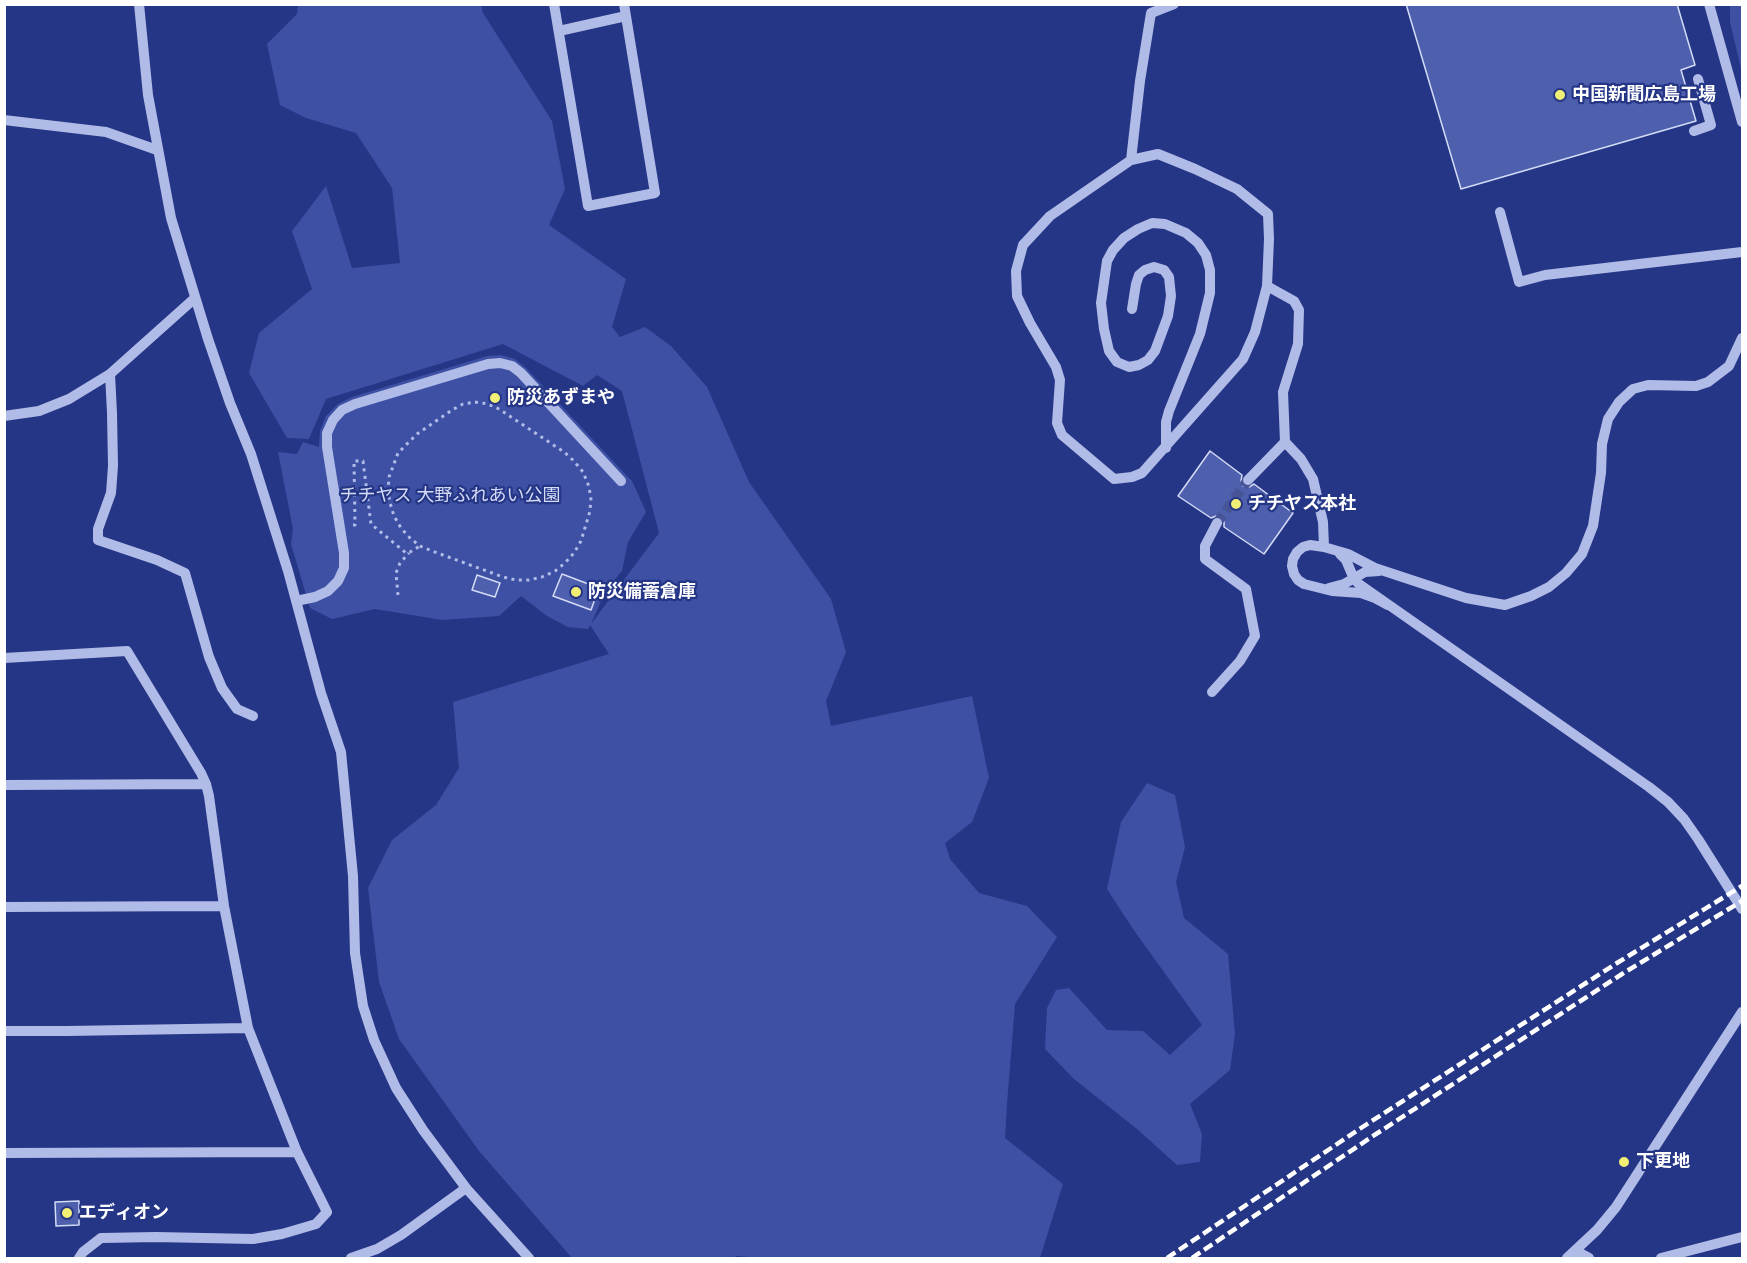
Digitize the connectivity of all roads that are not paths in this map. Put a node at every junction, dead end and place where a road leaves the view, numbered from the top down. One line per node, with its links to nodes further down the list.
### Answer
1 (139, 4): 11 (street)
2 (554, 4): 6 (street)
3 (1174, 4): 12 (street)
4 (1709, 4): 9 (street)
5 (625, 10): 6 (street); 6 (street)
6 (559, 31)
7 (1698, 79): 10 (street)
8 (4, 120): 11 (street)
9 (1743, 122)
10 (1694, 131)
11 (157, 150): 16 (street)
12 (1131, 160): 15 (street); 22 (street)
13 (1500, 212): 14 (street)
14 (1743, 252)
15 (1267, 286): 21 (street); 22 (street)
16 (195, 298): 19 (street); 30 (street)
17 (1132, 309): 22 (street)
18 (1743, 338): 27 (street)
19 (110, 374): 20 (street); 34 (street)
20 (4, 417)
21 (1285, 442): 23 (street); 26 (street)
22 (1166, 448)
23 (1248, 480)
24 (621, 481): 30 (street)
25 (1217, 523): 33 (street)
26 (1328, 547): 27 (street); 28 (street); 29 (street)
27 (1389, 573): 28 (street)
28 (1354, 577): 29 (street); 31 (street)
29 (1311, 586): 31 (street)
30 (296, 601): 45 (street)
31 (1388, 604): 39 (street)
32 (4, 658): 35 (street)
33 (1212, 692)
34 (253, 716)
35 (206, 784): 36 (street); 37 (street)
36 (4, 785)
37 (224, 906): 38 (street); 41 (street)
38 (4, 907)
39 (1743, 909)
40 (1743, 1012): 47 (street)
41 (248, 1028): 42 (street); 43 (street)
42 (4, 1031)
43 (297, 1152): 44 (street); 48 (street)
44 (4, 1153)
45 (466, 1188): 49 (street); 50 (street)
46 (1743, 1237): 52 (street)
47 (1571, 1255): 51 (street)
48 (79, 1258)
49 (351, 1258)
50 (529, 1258)
51 (1589, 1258)
52 (1661, 1258)

